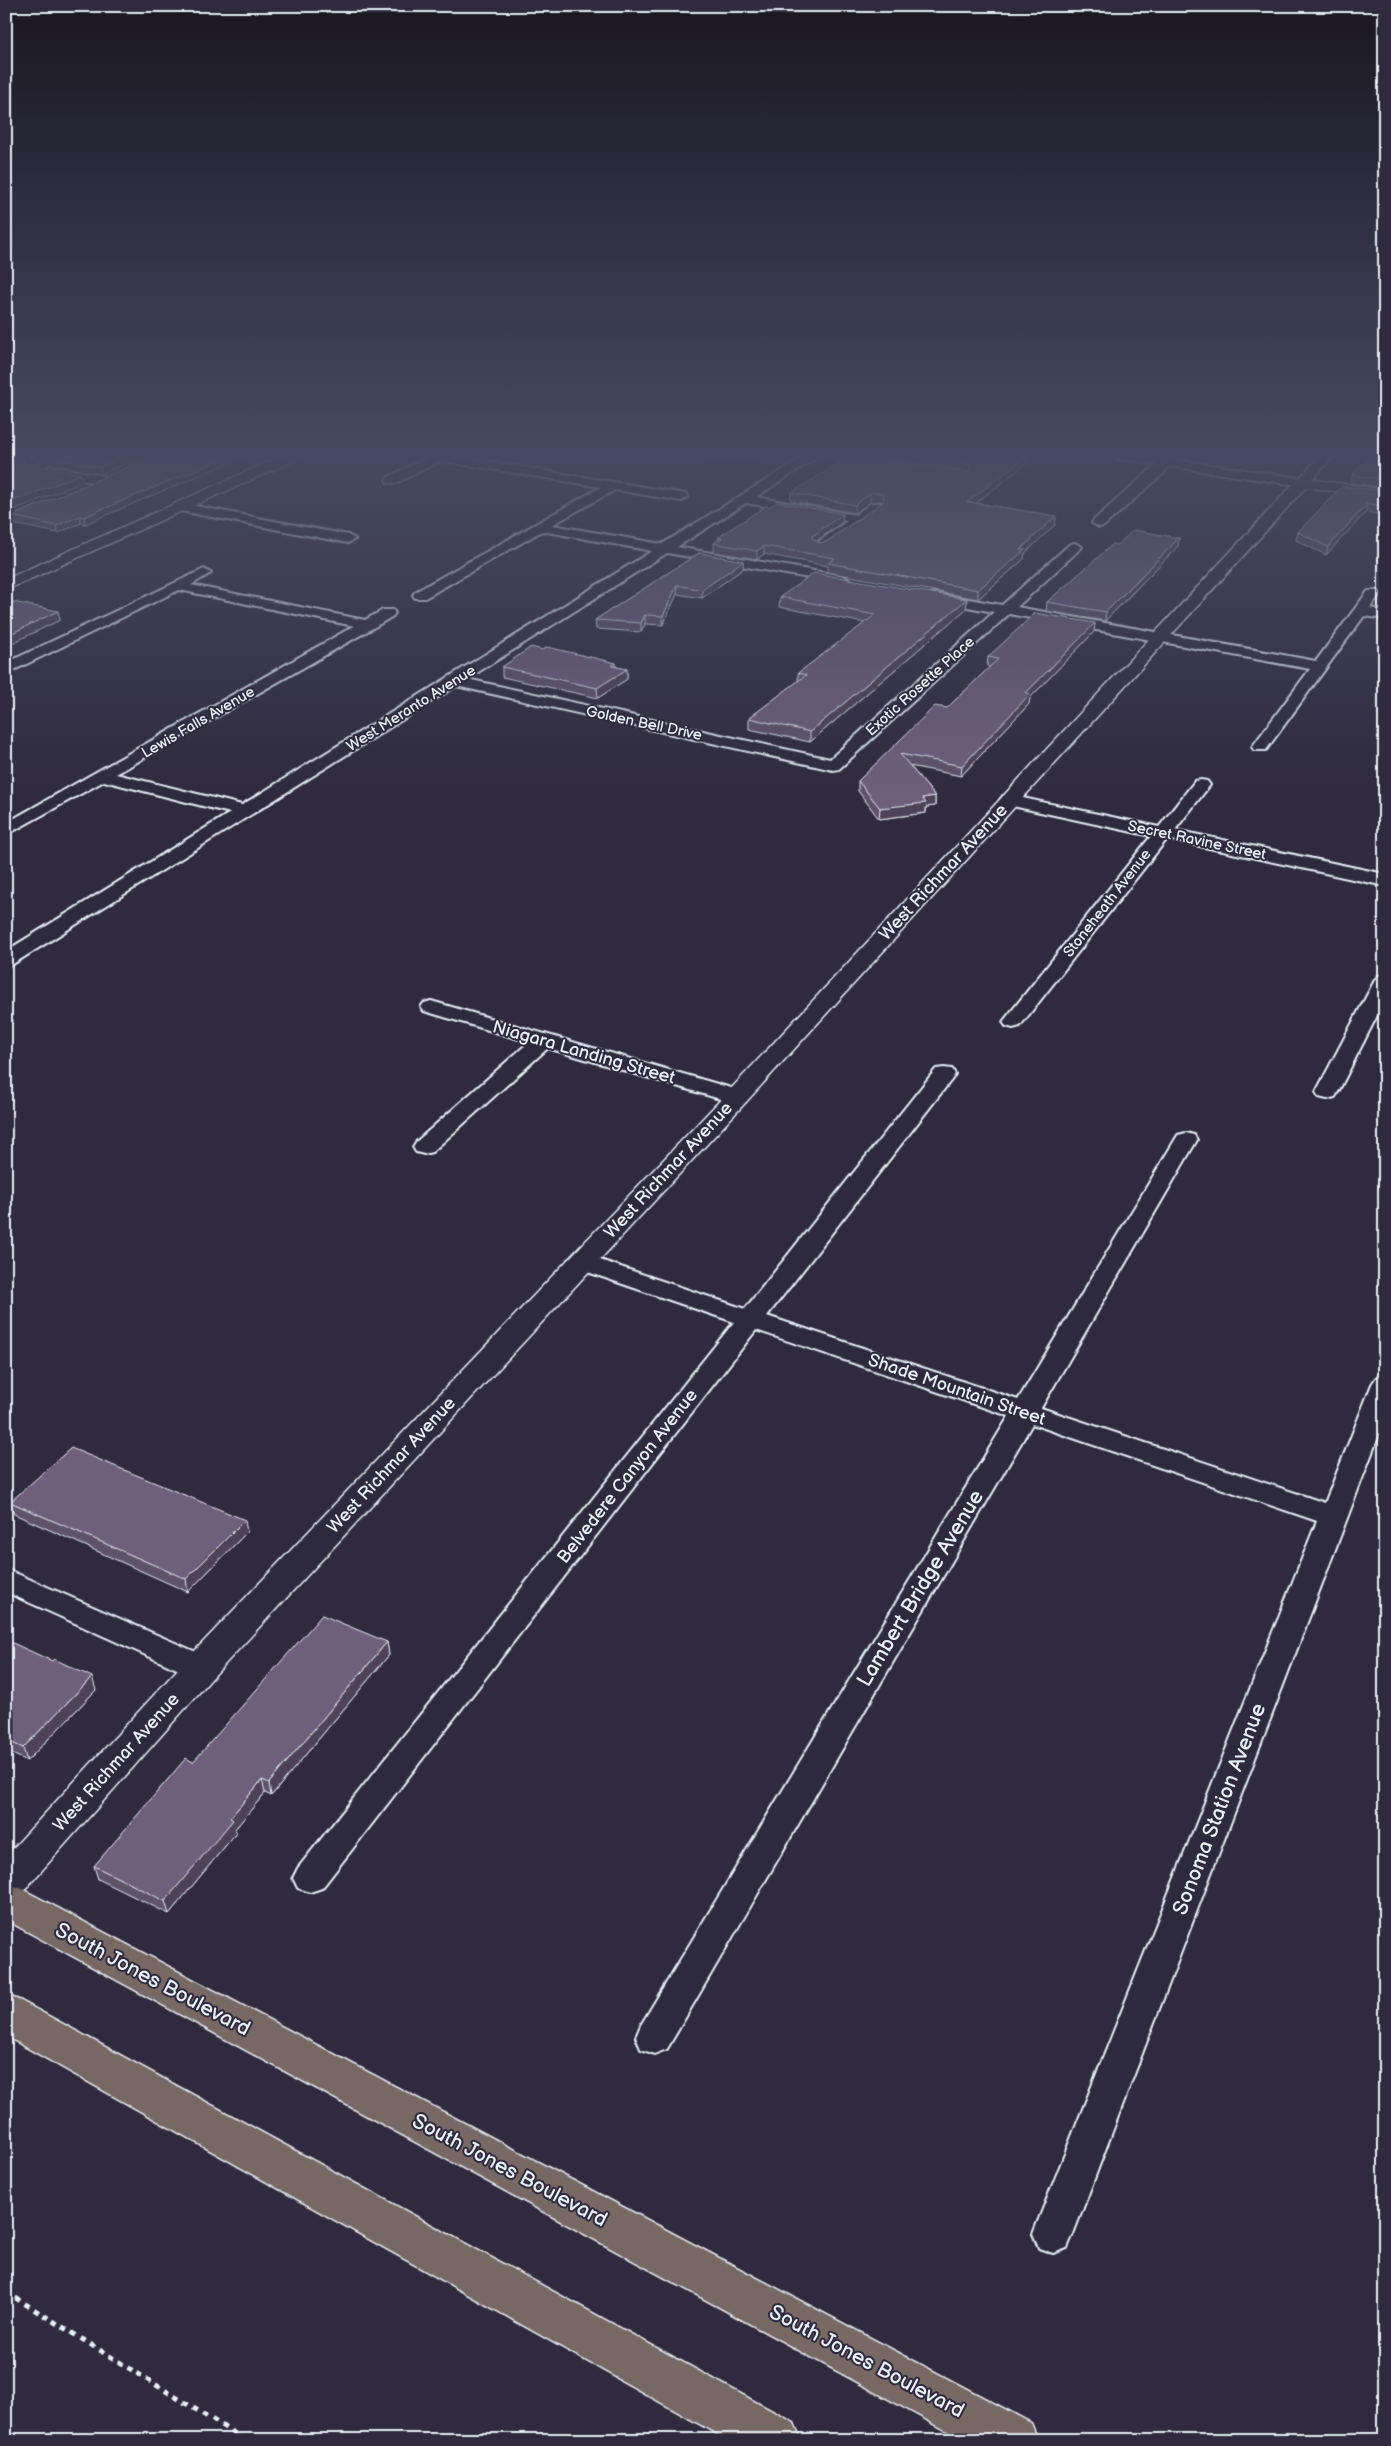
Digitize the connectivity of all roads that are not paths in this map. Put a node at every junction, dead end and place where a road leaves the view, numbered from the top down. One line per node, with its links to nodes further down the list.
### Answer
1 (41, 569): 9 (street)
2 (466, 569): 13 (street)
3 (632, 569): 22 (street, West Meranto Avenue)
4 (782, 569): 8 (street)
5 (1050, 569): 14 (street, Exotic Rosette Place)
6 (1223, 569): 19 (street, West Richmar Avenue)
7 (204, 573): 10 (street)
8 (858, 583)
9 (6, 585)
10 (178, 586): 18 (street); 21 (street)
11 (917, 593): 14 (street)
12 (1373, 594): 15 (street)
13 (420, 595)
14 (1004, 609): 19 (street); 24 (street, Exotic Rosette Place)
15 (1360, 611): 17 (street); 20 (street)
16 (388, 613): 18 (street, Lewis Falls Avenue)
17 (1385, 615)
18 (368, 625): 25 (street, Lewis Falls Avenue)
19 (1160, 637): 20 (street); 27 (street, West Richmar Avenue)
20 (1321, 666): 23 (street)
21 (6, 670)
22 (455, 681): 24 (street, Golden Bell Drive); 28 (street, West Meranto Avenue)
23 (1260, 747)
24 (833, 765)
25 (102, 776): 28 (street); 29 (street, Lewis Falls Avenue)
26 (1201, 785): 30 (street, Stoneheath Avenue)
27 (1009, 800): 30 (street, Secret Ravine Street); 39 (street, West Richmar Avenue)
28 (245, 811): 32 (street, West Meranto Avenue)
29 (6, 830)
30 (1162, 833): 31 (street, Secret Ravine Street); 35 (street, Stoneheath Avenue)
31 (1385, 880)
32 (6, 960)
33 (1385, 980): 38 (street)
34 (431, 1007): 36 (street, Niagara Landing Street)
35 (1013, 1022)
36 (544, 1040): 39 (street, Niagara Landing Street); 41 (street)
37 (944, 1074): 43 (street, Belvedere Canyon Avenue)
38 (1327, 1092)
39 (737, 1097): 42 (street, West Richmar Avenue)
40 (1186, 1140): 45 (street, Lambert Bridge Avenue)
41 (424, 1147)
42 (582, 1262): 43 (street, Shade Mountain Street); 48 (street, West Richmar Avenue)
43 (751, 1319): 45 (street, Shade Mountain Street); 49 (street, Belvedere Canyon Avenue)
44 (1385, 1384): 46 (street, Sonoma Station Avenue)
45 (1024, 1412): 46 (street, Shade Mountain Street); 53 (street, Lambert Bridge Avenue)
46 (1333, 1516): 54 (street, Sonoma Station Avenue)
47 (6, 1580): 48 (street)
48 (202, 1667): 50 (street, West Richmar Avenue)
49 (310, 1878)
50 (6, 1883)
51 (6, 1900): 56 (main road, South Jones Boulevard)
52 (6, 2014): 55 (main road)
53 (654, 2036)
54 (1053, 2234)
55 (778, 2440)
56 (1014, 2440)

